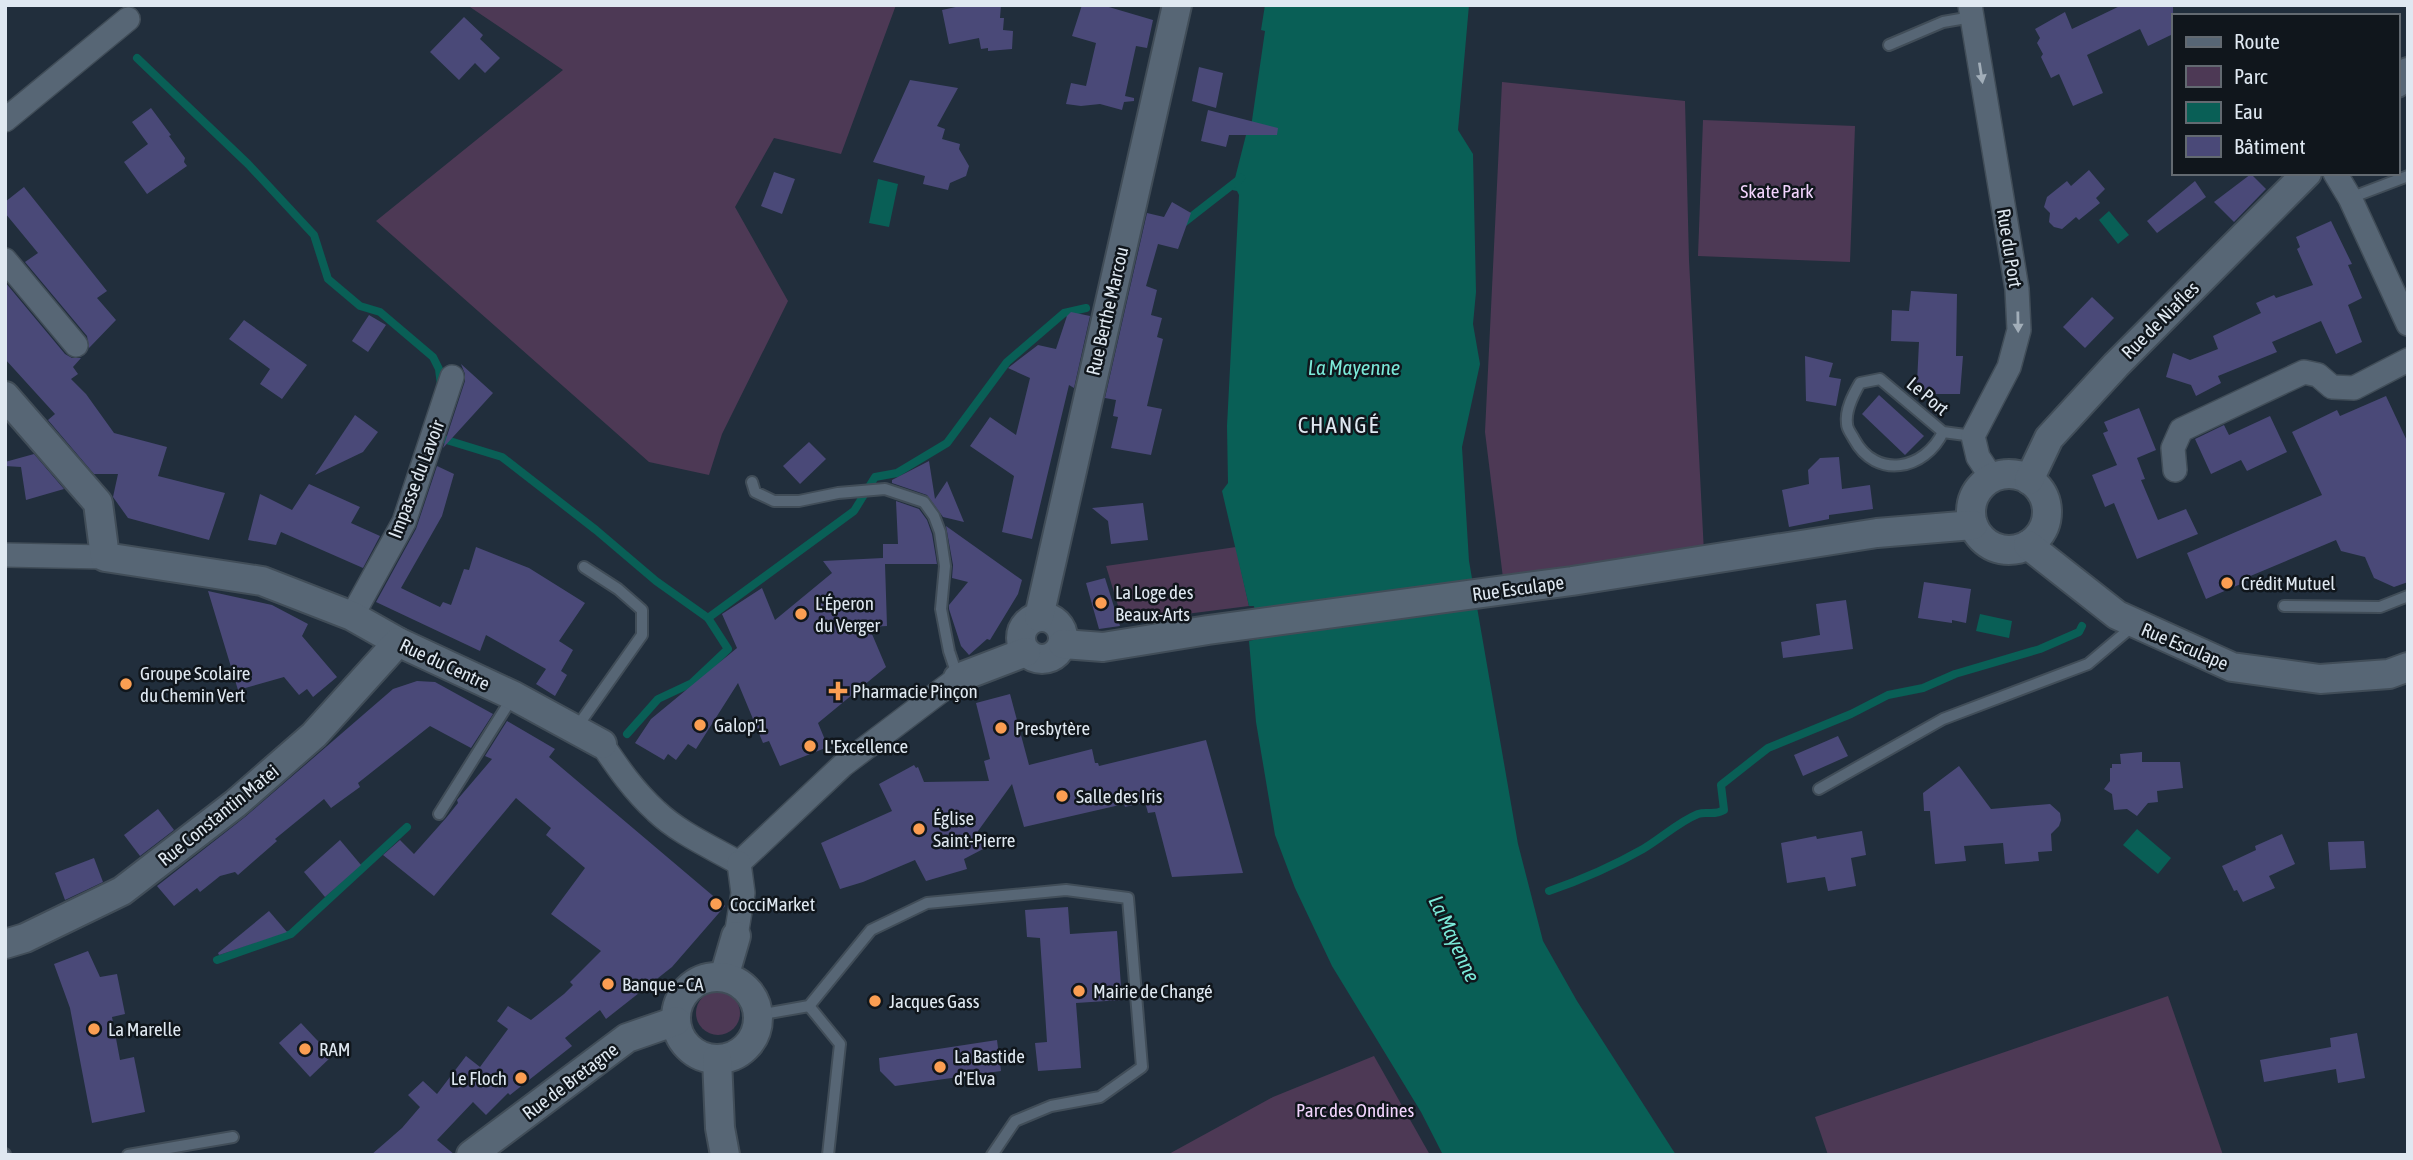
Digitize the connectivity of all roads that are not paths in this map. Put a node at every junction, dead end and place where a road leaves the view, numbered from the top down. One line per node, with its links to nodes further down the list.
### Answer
1 (1177, 5): 30 (street, Rue Berthe Marcou)
2 (1971, 11): 4 (lane); 17 (street, Rue du Port, one-way to 17)
3 (128, 19): 5 (street)
4 (1889, 45)
5 (5, 120)
6 (2305, 175): 20 (street, Rue de Niafles)
7 (2336, 175): 9 (street)
8 (2408, 176): 9 (lane)
9 (2350, 198): 11 (street)
10 (5, 260): 12 (street)
11 (2408, 324)
12 (76, 345)
13 (2408, 360): 18 (street)
14 (452, 377): 29 (street, Impasse du Lavoir)
15 (5, 396): 25 (street)
16 (1943, 432): 16 (lane, Le Port); 17 (lane, Le Port)
17 (1973, 436): 19 (street)
18 (2175, 470)
19 (1992, 478): 20 (street); 22 (street)
20 (2029, 480): 23 (street)
21 (752, 482): 36 (lane)
22 (1973, 525): 23 (street); 33 (street, Rue Esculape)
23 (2028, 545): 31 (street, Rue Esculape)
24 (5, 555): 25 (street)
25 (105, 557): 29 (street, Rue du Centre)
26 (584, 567): 38 (lane)
27 (2408, 596): 28 (lane)
28 (2284, 606)
29 (352, 616): 32 (street, Rue du Centre)
30 (1039, 617): 33 (street); 34 (street)
31 (2135, 625): 35 (street, Rue Esculape); 40 (lane)
32 (398, 642): 37 (street, Rue du Centre); 44 (street, Rue Constantin Matei)
33 (1063, 644): 34 (street)
34 (1026, 652): 36 (street)
35 (2408, 667)
36 (958, 678): 42 (street)
37 (513, 696): 38 (street, Rue du Centre); 41 (lane)
38 (575, 730): 39 (street, Rue du Centre)
39 (602, 744): 42 (street, Rue du Centre)
40 (1819, 789)
41 (439, 814)
42 (738, 863): 43 (street)
43 (736, 936): 45 (street)
44 (5, 944)
45 (724, 977): 47 (street); 48 (street)
46 (810, 1006): 47 (lane); 54 (lane); 55 (lane)
47 (758, 1015): 49 (street)
48 (676, 1021): 49 (street); 52 (street, Rue de Bretagne)
49 (717, 1059): 53 (street)
50 (233, 1138): 51 (lane)
51 (128, 1155)
52 (471, 1155)
53 (724, 1155)
54 (828, 1155)
55 (992, 1155)

